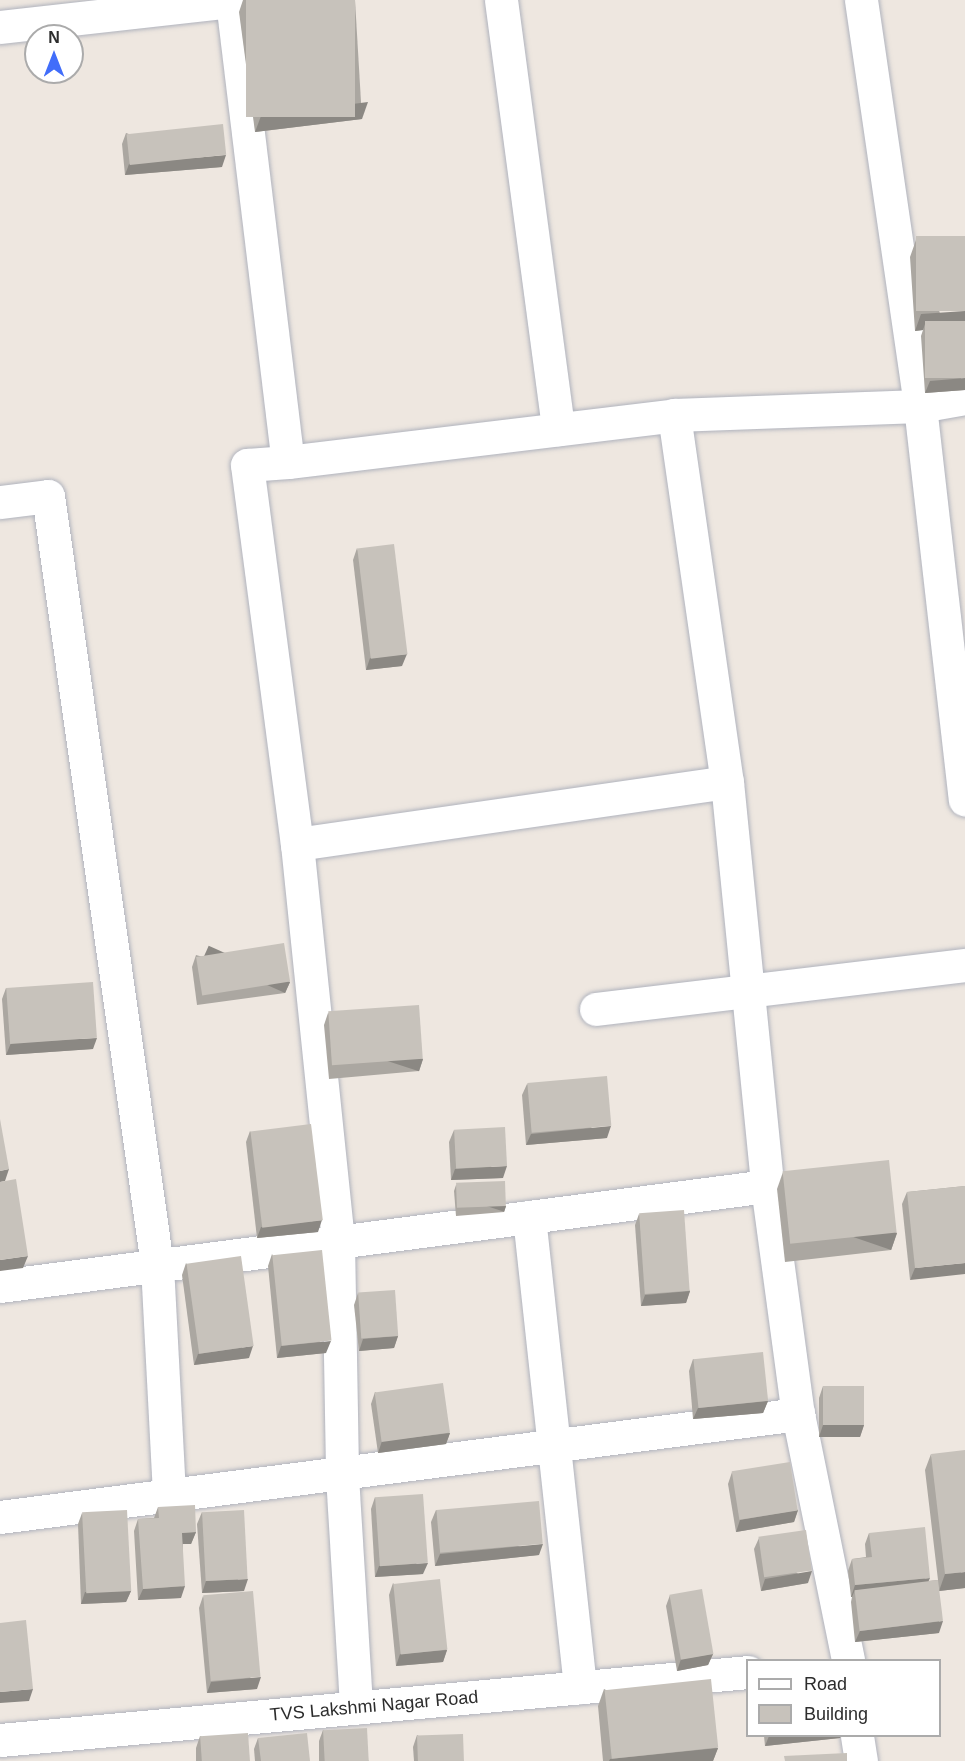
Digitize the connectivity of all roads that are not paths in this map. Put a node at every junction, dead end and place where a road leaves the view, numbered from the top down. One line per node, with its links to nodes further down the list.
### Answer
1 (237, 0): 4 (street); 10 (street)
2 (501, 0): 9 (street)
3 (861, 0): 7 (street)
4 (98, 7): 5 (street)
5 (0, 27)
6 (965, 398): 7 (street)
7 (920, 406): 8 (street); 13 (street)
8 (674, 415): 9 (street); 12 (street)
9 (558, 429): 10 (street)
10 (288, 462): 14 (street)
11 (0, 502): 21 (street)
12 (727, 782): 14 (street); 16 (street)
13 (965, 798)
14 (297, 844): 20 (street)
15 (965, 965): 16 (street)
16 (748, 989): 17 (street); 18 (street)
17 (596, 1009)
18 (767, 1186): 19 (street); 23 (street)
19 (529, 1217): 20 (street); 24 (street)
20 (339, 1241): 21 (street); 25 (street)
21 (157, 1265): 22 (street); 26 (street)
22 (0, 1286)
23 (798, 1414): 24 (street); 28 (street)
24 (552, 1448): 25 (street); 30 (street)
25 (342, 1476): 26 (street); 31 (street)
26 (169, 1496): 27 (street)
27 (0, 1516)
28 (848, 1659)
29 (746, 1672): 30 (street, TVS Lakshmi Nagar Road)
30 (580, 1687): 31 (street, TVS Lakshmi Nagar Road)
31 (356, 1708): 33 (street, TVS Lakshmi Nagar Road)
32 (857, 1737): 34 (street)
33 (0, 1740)
34 (861, 1761)

